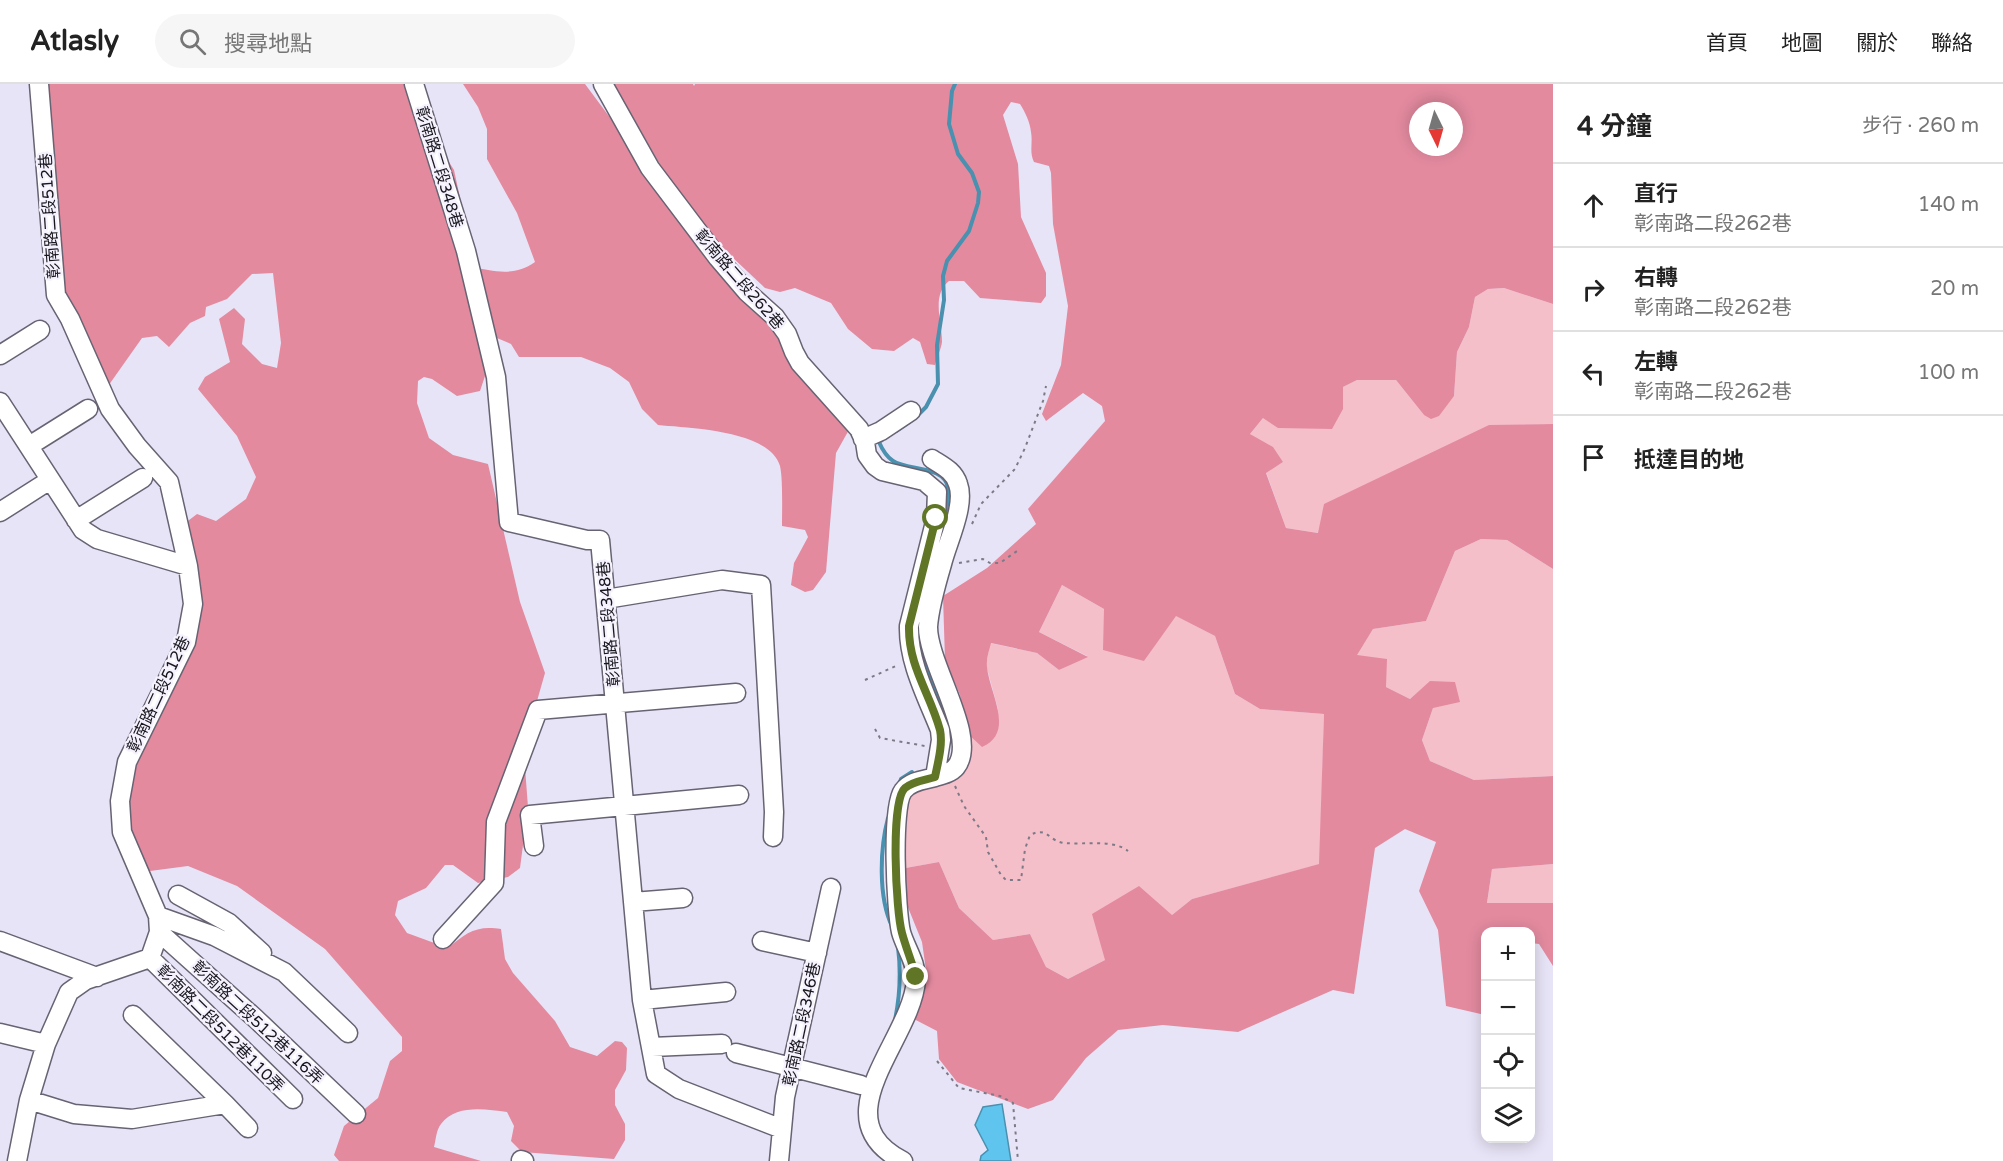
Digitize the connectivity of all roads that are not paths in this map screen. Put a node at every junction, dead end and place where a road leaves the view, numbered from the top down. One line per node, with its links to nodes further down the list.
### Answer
1 (39, 84): 16 (street, 彰南路二段512巷)
2 (414, 84): 17 (street, 彰南路二段348巷)
3 (603, 84): 9 (street, 彰南路二段262巷)
4 (40, 330): 5 (street)
5 (0, 355)
6 (0, 402): 10 (street)
7 (88, 408): 10 (street)
8 (911, 411): 9 (street)
9 (863, 439): 20 (street, 彰南路二段262巷)
10 (28, 446): 13 (street)
11 (932, 459): 20 (street)
12 (143, 478): 15 (street)
13 (50, 480): 14 (street); 15 (street)
14 (0, 512)
15 (76, 520): 16 (street)
16 (188, 566): 29 (street, 彰南路二段512巷)
17 (606, 599): 19 (street, 彰南路二段348巷); 23 (street)
18 (736, 693): 19 (street)
19 (615, 704): 22 (street, 彰南路二段348巷); 30 (street)
20 (943, 774): 55 (street)
21 (739, 795): 22 (street)
22 (624, 806): 24 (street); 28 (street, 彰南路二段348巷)
23 (773, 837)
24 (534, 846)
25 (831, 888): 33 (street, 彰南路二段346巷)
26 (178, 895): 35 (street)
27 (683, 898): 28 (street)
28 (633, 902): 38 (street, 彰南路二段348巷)
29 (158, 924): 34 (street); 35 (street); 49 (street, 彰南路二段512巷116弄)
30 (443, 939)
31 (0, 941): 36 (street)
32 (762, 941): 33 (street)
33 (817, 953): 44 (street, 彰南路二段346巷)
34 (150, 958): 36 (street); 46 (street, 彰南路二段512巷110弄)
35 (284, 972): 40 (street)
36 (97, 976): 42 (street)
37 (726, 992): 38 (street)
38 (642, 1000): 43 (street, 彰南路二段348巷)
39 (133, 1015): 48 (street)
40 (348, 1033)
41 (1, 1040): 42 (street)
42 (46, 1044): 47 (street)
43 (652, 1047): 44 (street); 51 (street, 彰南路二段348巷)
44 (793, 1067): 45 (street); 51 (street, 彰南路二段346巷)
45 (861, 1085)
46 (292, 1099)
47 (29, 1100): 48 (street); 53 (street)
48 (225, 1104): 50 (street)
49 (356, 1114)
50 (248, 1128)
51 (782, 1129): 54 (street, 彰南路二段346巷)
52 (0, 1158): 53 (street)
53 (15, 1161)
54 (779, 1161)
55 (903, 1161)

